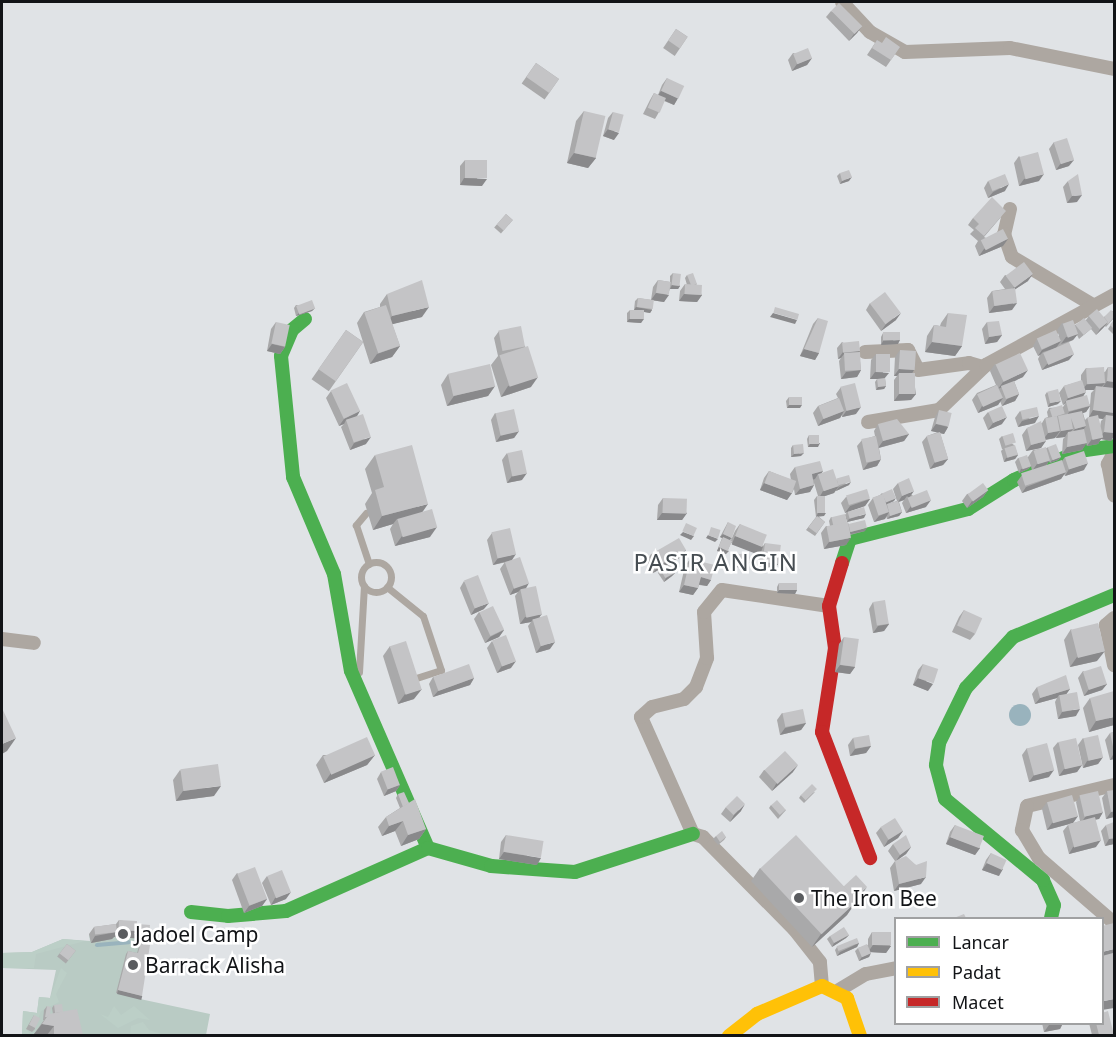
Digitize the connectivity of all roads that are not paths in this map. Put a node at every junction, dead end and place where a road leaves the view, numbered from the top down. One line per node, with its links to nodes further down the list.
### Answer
1 (842, 2): 2 (street)
2 (1114, 69)
3 (1010, 209): 5 (street)
4 (1114, 295): 5 (street)
5 (1091, 304): 8 (street)
6 (305, 319): 24 (street)
7 (864, 352): 8 (street)
8 (983, 367): 9 (street)
9 (868, 422)
10 (1114, 446): 18 (street)
11 (1114, 453): 12 (street)
12 (1114, 495)
13 (366, 513): 14 (lane)
14 (369, 564): 15 (lane); 16 (lane)
15 (364, 586): 16 (lane); 24 (lane)
16 (387, 587): 23 (lane)
17 (1114, 595): 30 (street)
18 (829, 606): 26 (street); 28 (street)
19 (1114, 618): 22 (street)
20 (2, 639): 21 (street)
21 (34, 643)
22 (1114, 665)
23 (410, 680)
24 (357, 683): 27 (street)
25 (1114, 785): 29 (street)
26 (693, 834): 27 (street); 35 (street)
27 (428, 848): 31 (street)
28 (870, 858)
29 (1067, 881): 30 (street); 33 (street)
30 (1050, 893): 32 (street)
31 (191, 912)
32 (1051, 917)
33 (1114, 923)
34 (894, 968): 36 (street)
35 (822, 986): 36 (street); 37 (street)
36 (839, 990): 38 (street)
37 (729, 1035)
38 (860, 1035)

